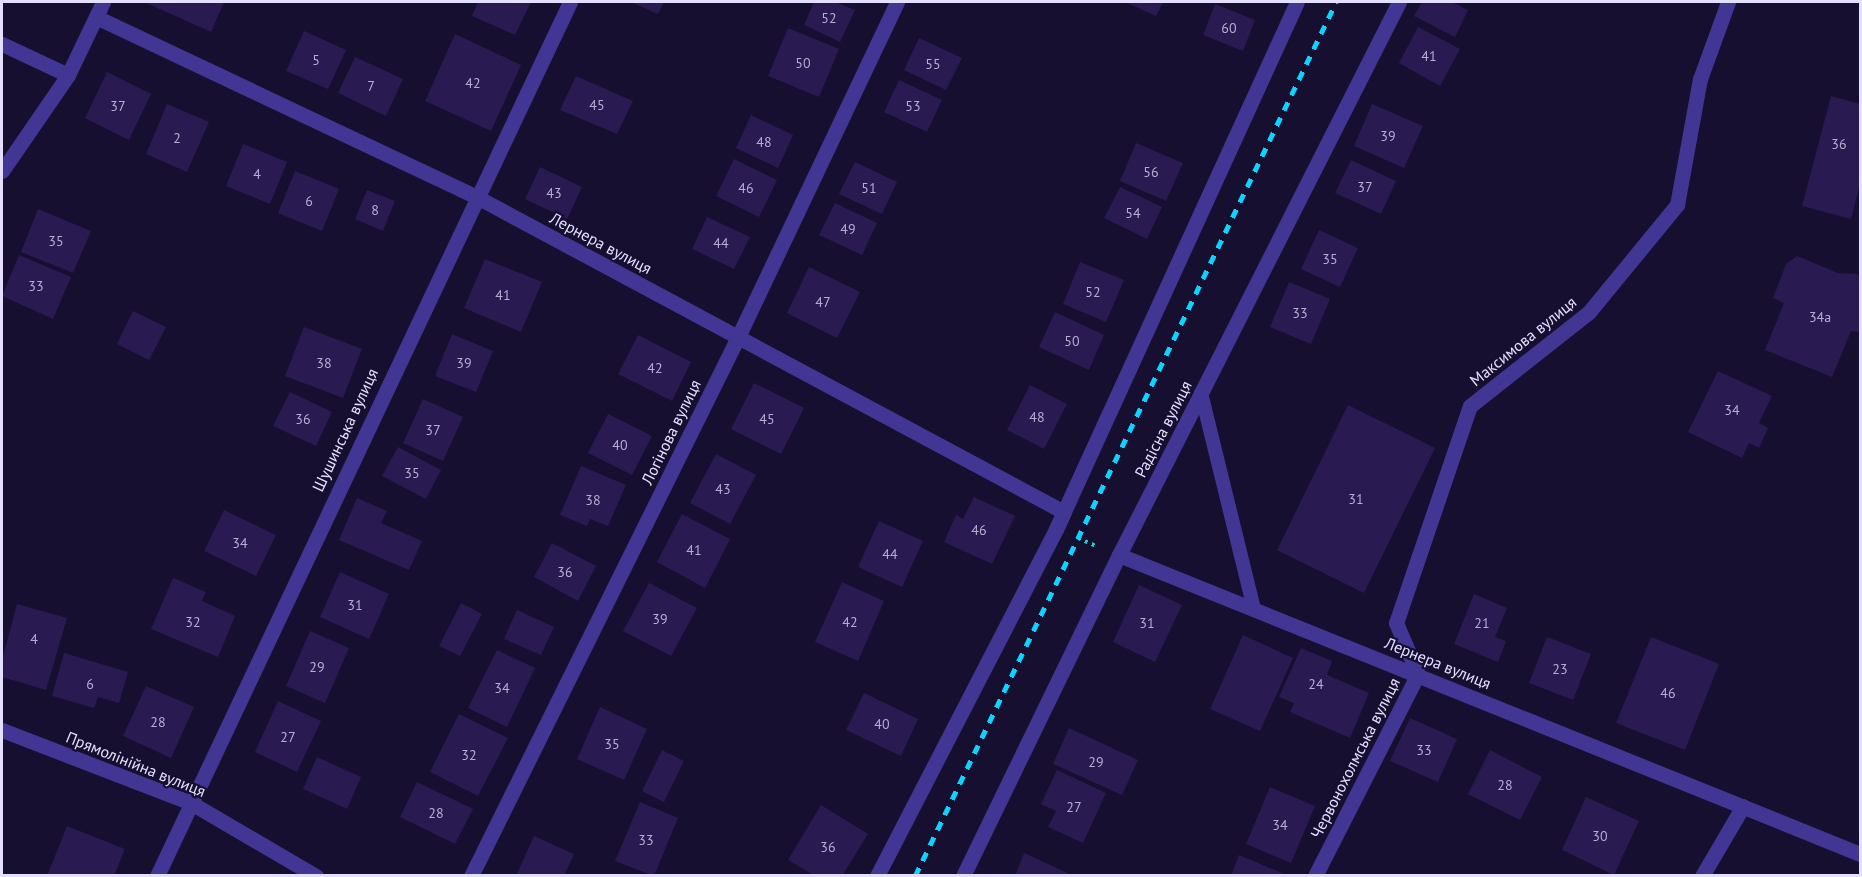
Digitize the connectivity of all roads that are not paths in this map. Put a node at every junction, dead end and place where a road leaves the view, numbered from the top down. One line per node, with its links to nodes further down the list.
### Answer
1 (104, 2): 7 (street)
2 (570, 2): 11 (street, Шушинська вулиця)
3 (897, 2): 12 (street, Логінова вулиця)
4 (1297, 2): 14 (street)
5 (1400, 2): 13 (street, Радісна вулиця)
6 (1728, 2): 17 (street, Максимова вулиця)
7 (96, 17): 9 (street); 11 (street, Лернера вулиця)
8 (2, 44): 9 (street)
9 (68, 75): 10 (street)
10 (2, 171)
11 (475, 196): 12 (street, Лернера вулиця); 20 (street, Шушинська вулиця)
12 (738, 337): 14 (street, Лернера вулиця); 25 (street, Логінова вулиця)
13 (1201, 393): 15 (street, Радісна вулиця); 16 (lane)
14 (1064, 512): 26 (street)
15 (1119, 555): 16 (street, Лернера вулиця); 27 (street, Радісна вулиця)
16 (1254, 609): 18 (street, Лернера вулиця)
17 (1396, 623): 18 (street, Червонохолмська вулиця)
18 (1418, 674): 21 (street, Лернера вулиця); 28 (street, Червонохолмська вулиця)
19 (2, 730): 20 (street, Прямолінійна вулиця)
20 (190, 803): 23 (street, Шушинська вулиця); 24 (street, Прямолінійна вулиця)
21 (1743, 806): 22 (street); 29 (street)
22 (1860, 854)
23 (157, 876)
24 (316, 876)
25 (471, 876)
26 (877, 876)
27 (963, 876)
28 (1315, 876)
29 (1702, 876)

